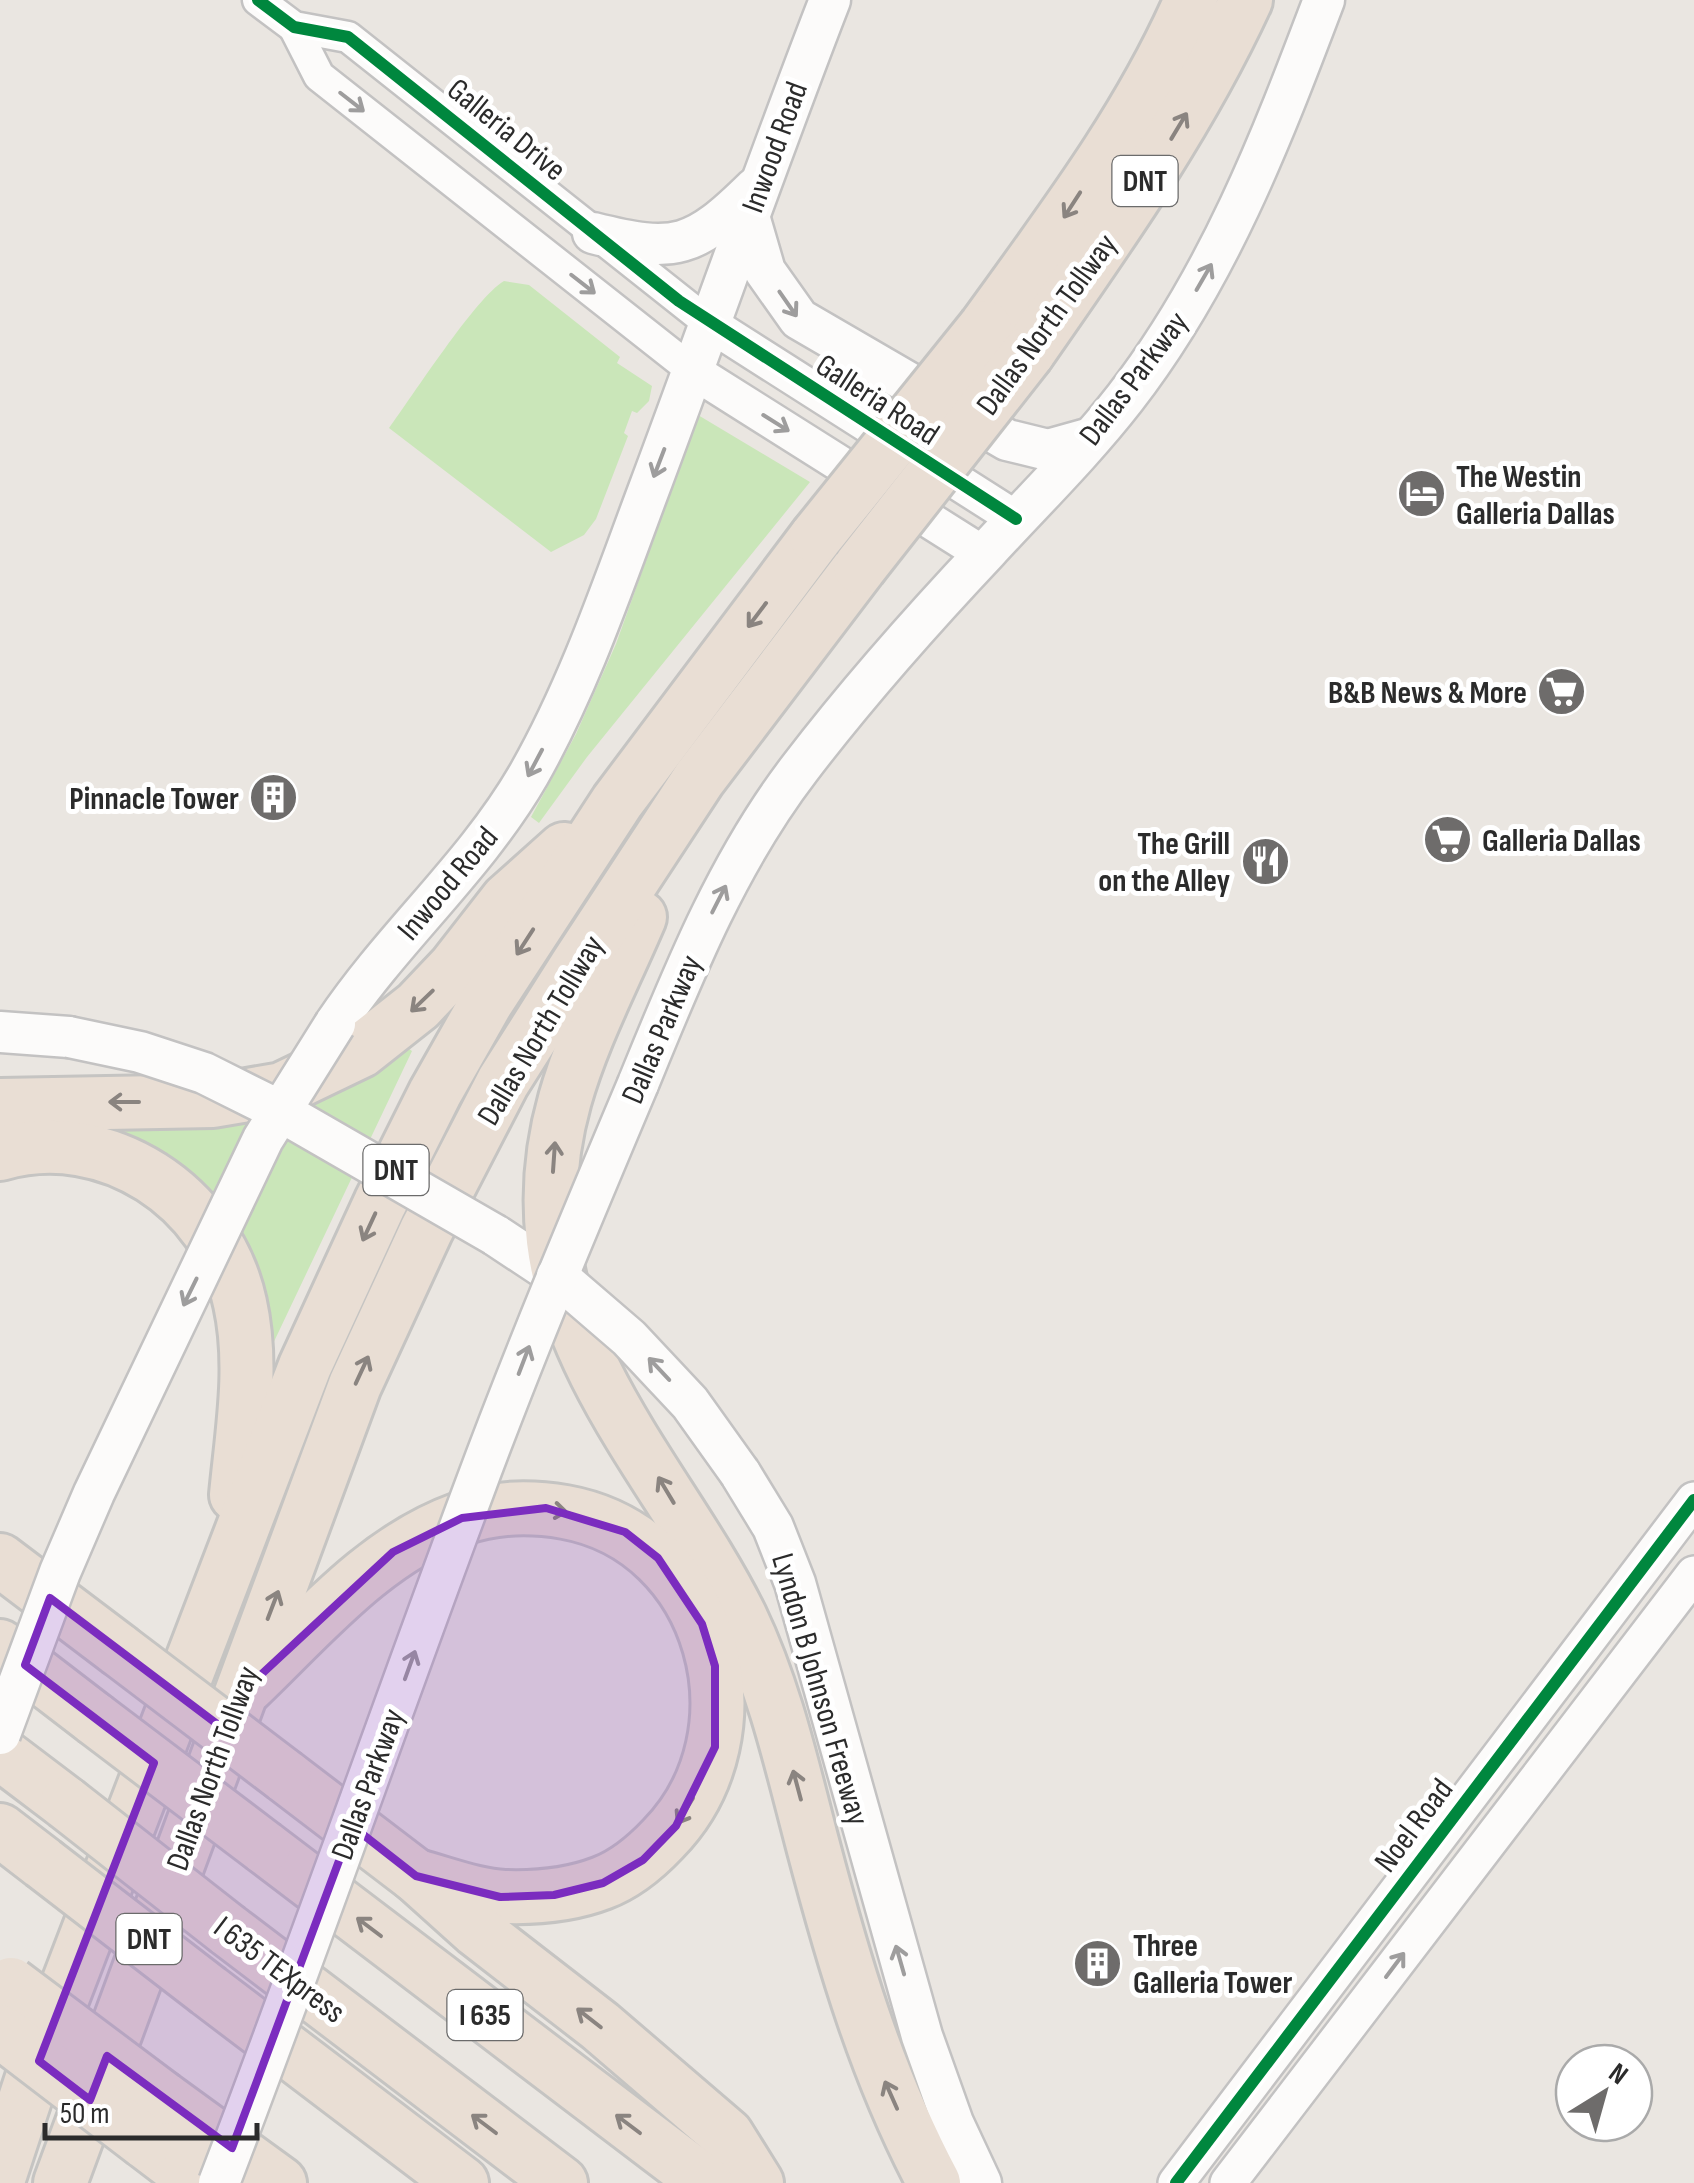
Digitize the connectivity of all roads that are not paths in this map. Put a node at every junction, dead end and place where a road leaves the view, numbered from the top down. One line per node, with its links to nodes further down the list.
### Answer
1 (258, 0): 6 (street, Galleria Drive)
2 (830, 0): 7 (main road, Inwood Road)
3 (1191, 0): 15 (highway, Dallas North Tollway / DNT, one-way to 15, bridge)
4 (1246, 0): 14 (highway, Dallas North Tollway / DNT, one-way to 4, bridge)
5 (1324, 0): 11 (main road, Dallas Parkway, one-way to 5)
6 (294, 27): 8 (street, Galleria Drive); 10 (street, Galleria Drive, one-way to 10)
7 (756, 199): 8 (main road); 9 (main road, Inwood Road); 11 (main road, one-way to 11)
8 (593, 233): 9 (street, Galleria Drive)
9 (710, 324): 10 (main road, Inwood Road); 12 (street, Galleria Road)
10 (693, 372): 13 (street, one-way to 13); 18 (main road, Inwood Road, one-way to 18, bridge)
11 (1090, 438): 12 (main road, Dallas Parkway)
12 (1016, 519): 13 (main road, Dallas Parkway)
13 (983, 554): 20 (main road, Dallas Parkway, one-way to 13, bridge)
14 (699, 779): 26 (highway, Dallas North Tollway / DNT, one-way to 14); 46 (highway, one-way to 14)
15 (617, 802): 17 (highway, one-way to 17); 23 (highway, Dallas North Tollway / DNT, one-way to 23)
16 (0, 1032): 18 (main road, Lyndon B Johnson Freeway, bridge)
17 (0, 1105)
18 (278, 1110): 20 (main road, Lyndon B Johnson Freeway, bridge); 27 (main road, Inwood Road, one-way to 27, bridge)
19 (0, 1154): 23 (highway)
20 (557, 1276): 40 (main road, Dallas Parkway, one-way to 20, bridge); 47 (main road, Lyndon B Johnson Freeway, one-way to 20, bridge)
21 (1694, 1500): 32 (street, Noel Road)
22 (0, 1560): 30 (highway, bridge)
23 (230, 1566): 34 (highway, Dallas North Tollway / DNT)
24 (1694, 1574): 33 (street, one-way to 24)
25 (0, 1646): 44 (highway, I 635, one-way to 25, bridge)
26 (238, 1696): 30 (highway, one-way to 30); 38 (highway, Dallas North Tollway / DNT)
27 (0, 1734)
28 (0, 1753): 43 (highway, I 635 TEXpress, one-way to 28, bridge)
29 (0, 1830): 42 (highway, I 635 TEXpress, bridge)
30 (416, 1876): 45 (highway, one-way to 30)
31 (4, 1997): 36 (highway, bridge)
32 (1302, 2017): 33 (street); 48 (street, Noel Road)
33 (1336, 2042): 49 (street)
34 (34, 2072): 35 (highway); 37 (highway, Dallas North Tollway / DNT)
35 (0, 2114)
36 (154, 2120): 39 (highway); 41 (highway)
37 (0, 2175)
38 (60, 2183)
39 (199, 2183)
40 (219, 2183)
41 (280, 2183)
42 (462, 2183)
43 (562, 2183)
44 (706, 2183)
45 (758, 2183)
46 (934, 2183)
47 (981, 2183)
48 (1176, 2183)
49 (1228, 2183)

